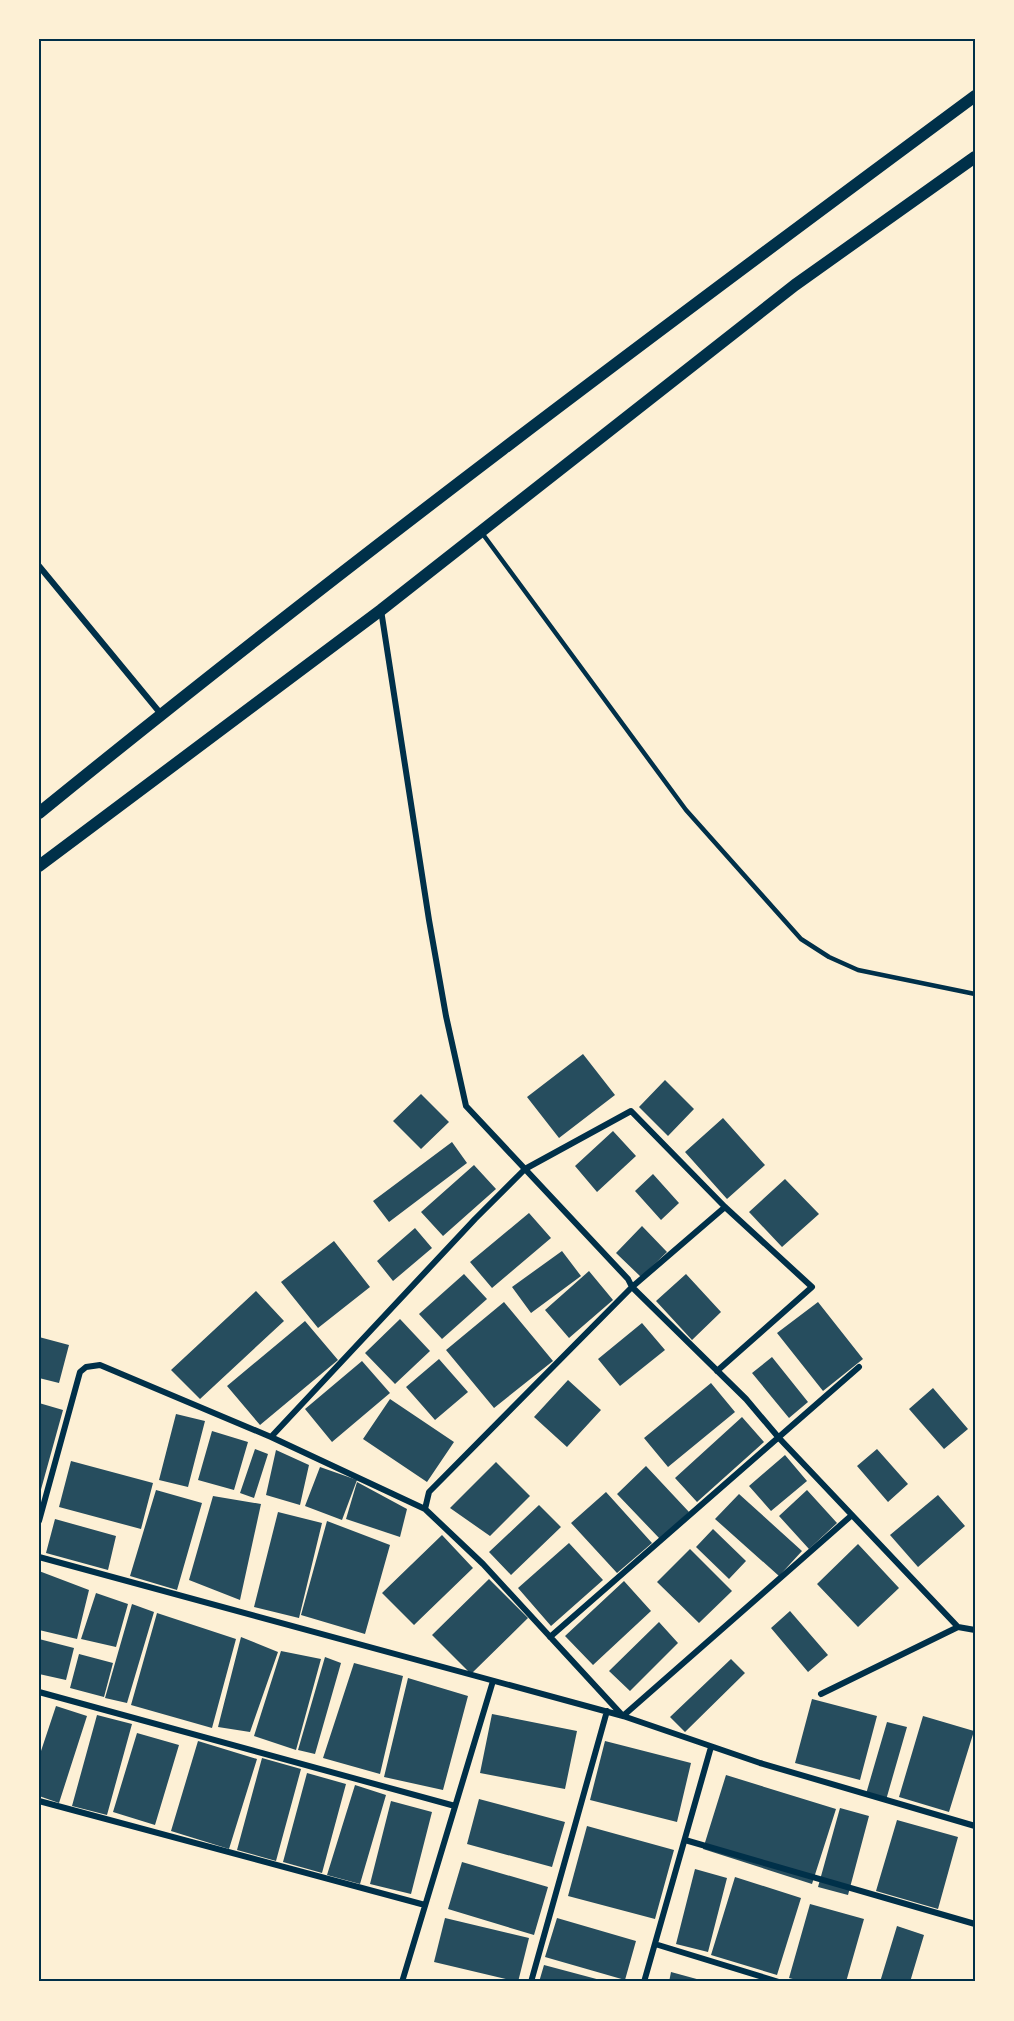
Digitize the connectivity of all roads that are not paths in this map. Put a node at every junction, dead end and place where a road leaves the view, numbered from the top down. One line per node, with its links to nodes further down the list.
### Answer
1 (975, 96): 6 (main road)
2 (975, 157): 3 (main road)
3 (481, 531): 5 (main road); 9 (lane)
4 (39, 566): 6 (street)
5 (381, 609): 8 (main road); 10 (street)
6 (161, 714): 7 (main road)
7 (39, 813)
8 (39, 866)
9 (975, 994)
10 (525, 1169): 11 (street); 12 (street); 15 (street)
11 (725, 1208): 12 (street); 14 (street)
12 (632, 1287): 14 (street); 17 (street)
13 (859, 1367): 16 (street)
14 (717, 1371): 16 (street)
15 (271, 1437): 17 (street); 19 (street)
16 (779, 1438): 18 (street); 23 (street)
17 (425, 1509): 23 (street)
18 (852, 1515): 21 (street); 28 (street)
19 (39, 1521)
20 (39, 1557): 24 (street)
21 (958, 1627): 22 (street); 26 (street)
22 (975, 1630)
23 (550, 1636): 28 (street)
24 (493, 1681): 27 (street); 31 (street)
25 (39, 1692): 31 (street)
26 (821, 1695)
27 (607, 1711): 28 (street); 38 (street)
28 (623, 1716): 29 (street)
29 (711, 1747): 32 (street); 33 (street)
30 (39, 1801): 34 (street)
31 (455, 1806): 34 (street)
32 (975, 1826)
33 (685, 1840): 35 (street); 36 (street)
34 (425, 1905): 37 (street)
35 (975, 1924)
36 (655, 1944): 39 (street); 40 (street)
37 (402, 1982)
38 (531, 1982)
39 (644, 1982)
40 (776, 1982)

